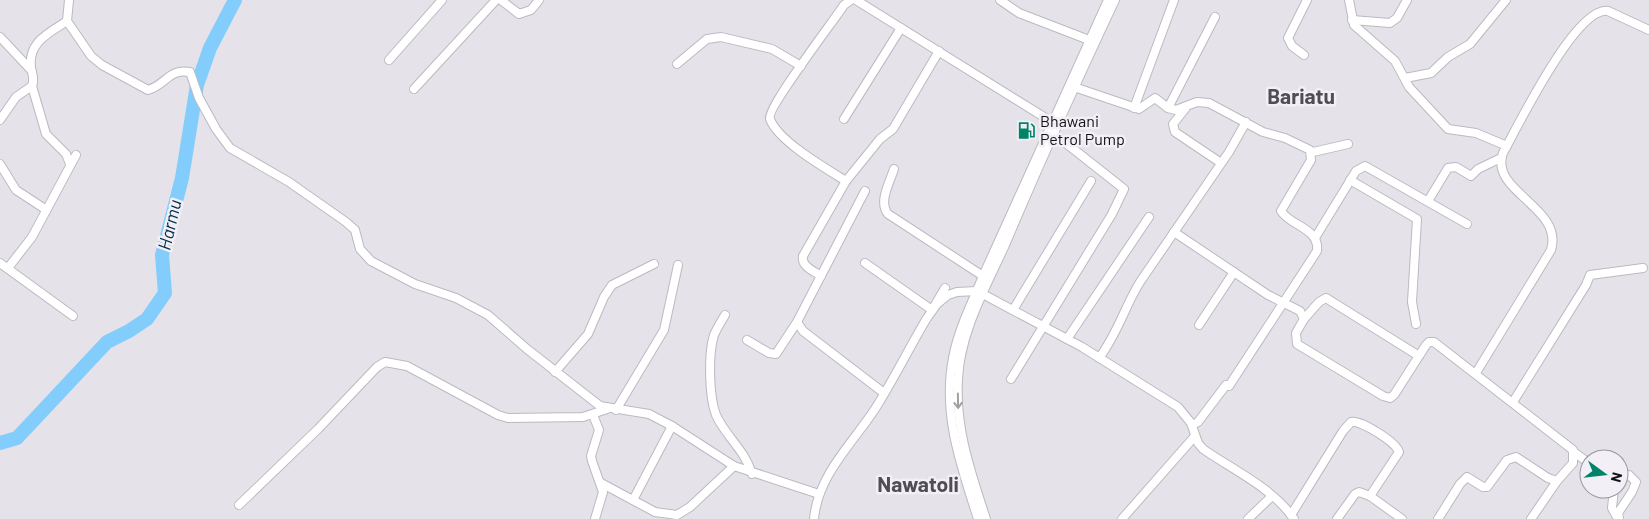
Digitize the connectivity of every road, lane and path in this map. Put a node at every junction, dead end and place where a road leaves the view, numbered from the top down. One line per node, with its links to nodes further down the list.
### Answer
1 (69, 0): 18 (street)
2 (442, 0): 25 (street)
3 (496, 0): 32 (street)
4 (501, 0): 5 (street)
5 (539, 0)
6 (851, 0): 27 (street)
7 (856, 0): 19 (street)
8 (1000, 0): 22 (street)
9 (1108, 0): 22 (street)
10 (1115, 0): 31 (street)
11 (1174, 0): 34 (street)
12 (1307, 0): 24 (street)
13 (1350, 0): 17 (street)
14 (1407, 0): 17 (street)
15 (1506, 0): 29 (street)
16 (1215, 17): 35 (street)
17 (1352, 20): 29 (street)
18 (67, 21): 28 (street); 85 (street)
19 (902, 28): 23 (street); 36 (street)
20 (1649, 30): 42 (street)
21 (0, 37): 28 (street)
22 (1090, 40): 38 (street)
23 (939, 51): 38 (street); 51 (street)
24 (1304, 55)
25 (389, 60)
26 (677, 64): 27 (street)
27 (801, 66): 51 (street)
28 (31, 71): 30 (street)
29 (1405, 78): 42 (street)
30 (32, 86): 37 (street); 48 (street)
31 (1074, 87): 34 (street); 40 (street)
32 (414, 89)
33 (1186, 107): 35 (street); 39 (street); 46 (street)
34 (1134, 108): 35 (street)
35 (1168, 108)
36 (844, 119)
37 (0, 120)
38 (1052, 122): 68 (street)
39 (1246, 122): 43 (street); 46 (street)
40 (1054, 133): 70 (street); 80 (street)
41 (1348, 144): 43 (street)
42 (1507, 146): 45 (street)
43 (1311, 154): 59 (street)
44 (76, 155): 48 (street)
45 (1501, 158): 54 (street); 86 (street)
46 (1221, 163): 58 (street)
47 (0, 164): 55 (street)
48 (70, 164): 55 (street)
49 (894, 169): 68 (street)
50 (1350, 180): 54 (street); 59 (street); 78 (street)
51 (846, 181): 67 (street)
52 (1091, 181): 73 (street)
53 (865, 191): 67 (street)
54 (1428, 201): 57 (street)
55 (45, 209): 64 (street)
56 (1149, 217): 81 (street)
57 (1466, 224)
58 (1174, 232): 66 (street); 84 (street)
59 (1315, 238): 71 (street)
60 (0, 263): 64 (street)
61 (865, 263): 72 (street)
62 (654, 264): 85 (street)
63 (678, 265): 91 (street)
64 (8, 268): 75 (street)
65 (1643, 268): 89 (street)
66 (1234, 272): 71 (street); 79 (street)
67 (821, 276): 77 (street)
68 (983, 276): 70 (street)
69 (945, 288): 72 (street)
70 (980, 293): 72 (street); 73 (street); 116 (street); 117 (street, one-way to 117)
71 (1283, 303): 76 (street); 93 (street)
72 (932, 310): 88 (street)
73 (1013, 310): 80 (street)
74 (726, 315): 99 (street)
75 (73, 316)
76 (1304, 319): 83 (street); 83 (street)
77 (797, 322): 82 (street); 88 (street)
78 (1416, 324)
79 (1199, 325)
80 (1043, 326): 81 (street); 87 (street)
81 (1067, 339): 84 (street)
82 (747, 340)
83 (1419, 356): 86 (street)
84 (1099, 358): 93 (street)
85 (555, 372): 90 (street)
86 (1476, 374): 89 (street)
87 (1011, 379)
88 (884, 394): 103 (street)
89 (1513, 402): 96 (street)
90 (606, 409): 91 (street); 92 (street)
91 (616, 410): 94 (street)
92 (593, 415): 102 (street); 110 (street)
93 (1192, 425): 95 (street)
94 (672, 426): 98 (street); 109 (street)
95 (1195, 436): 104 (street); 118 (street)
96 (1575, 453): 97 (street); 101 (street)
97 (1579, 456)
98 (734, 466): 99 (street); 111 (street)
99 (752, 474): 103 (street)
100 (1629, 475): 106 (street)
101 (1557, 481): 122 (street); 123 (street)
102 (601, 483): 109 (street); 114 (street)
103 (819, 494): 115 (street)
104 (1272, 496): 112 (street); 119 (street)
105 (1370, 496): 112 (street); 120 (street); 121 (street)
106 (1629, 496)
107 (1613, 499): 113 (street)
108 (1628, 499): 113 (street)
109 (632, 500): 111 (street)
110 (239, 505)
111 (679, 517)
112 (1293, 517)
113 (1618, 518)
114 (594, 519)
115 (814, 519)
116 (978, 519)
117 (986, 519)
118 (1122, 519)
119 (1248, 519)
120 (1337, 519)
121 (1402, 519)
122 (1438, 519)
123 (1532, 519)

